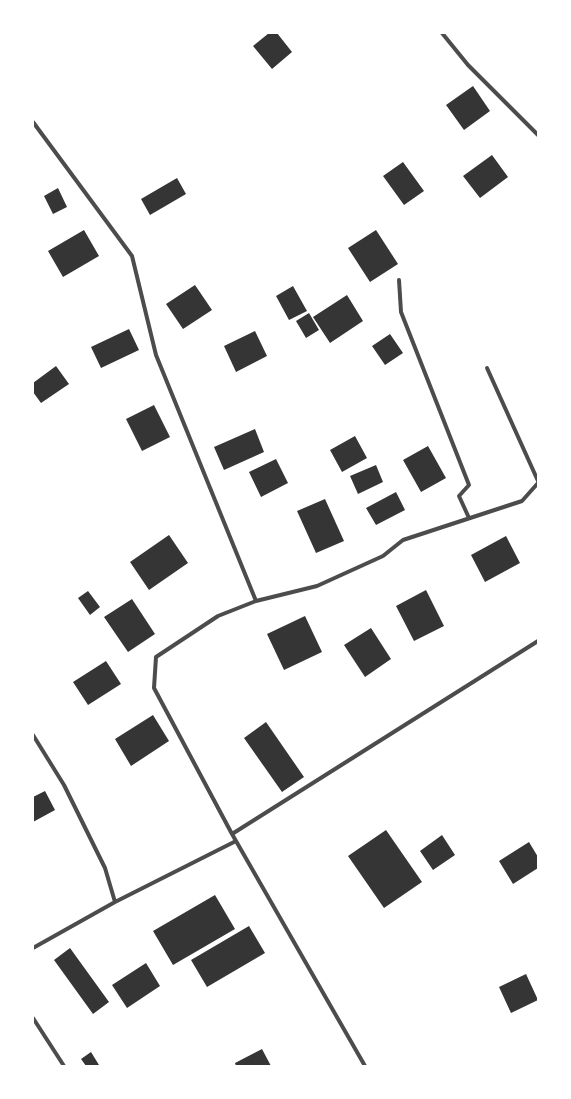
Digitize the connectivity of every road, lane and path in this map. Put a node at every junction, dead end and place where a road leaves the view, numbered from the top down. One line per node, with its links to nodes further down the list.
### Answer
1 (442, 33): 3 (street)
2 (33, 122): 8 (street)
3 (538, 135)
4 (399, 280): 7 (street)
5 (487, 368): 6 (street)
6 (538, 482): 7 (street)
7 (469, 518): 8 (street)
8 (256, 601): 11 (street)
9 (538, 641): 11 (street)
10 (33, 735): 13 (street)
11 (232, 834): 12 (street)
12 (236, 841): 13 (street); 17 (street)
13 (115, 902): 14 (street)
14 (33, 948)
15 (33, 1018): 16 (street)
16 (64, 1066)
17 (365, 1066)

